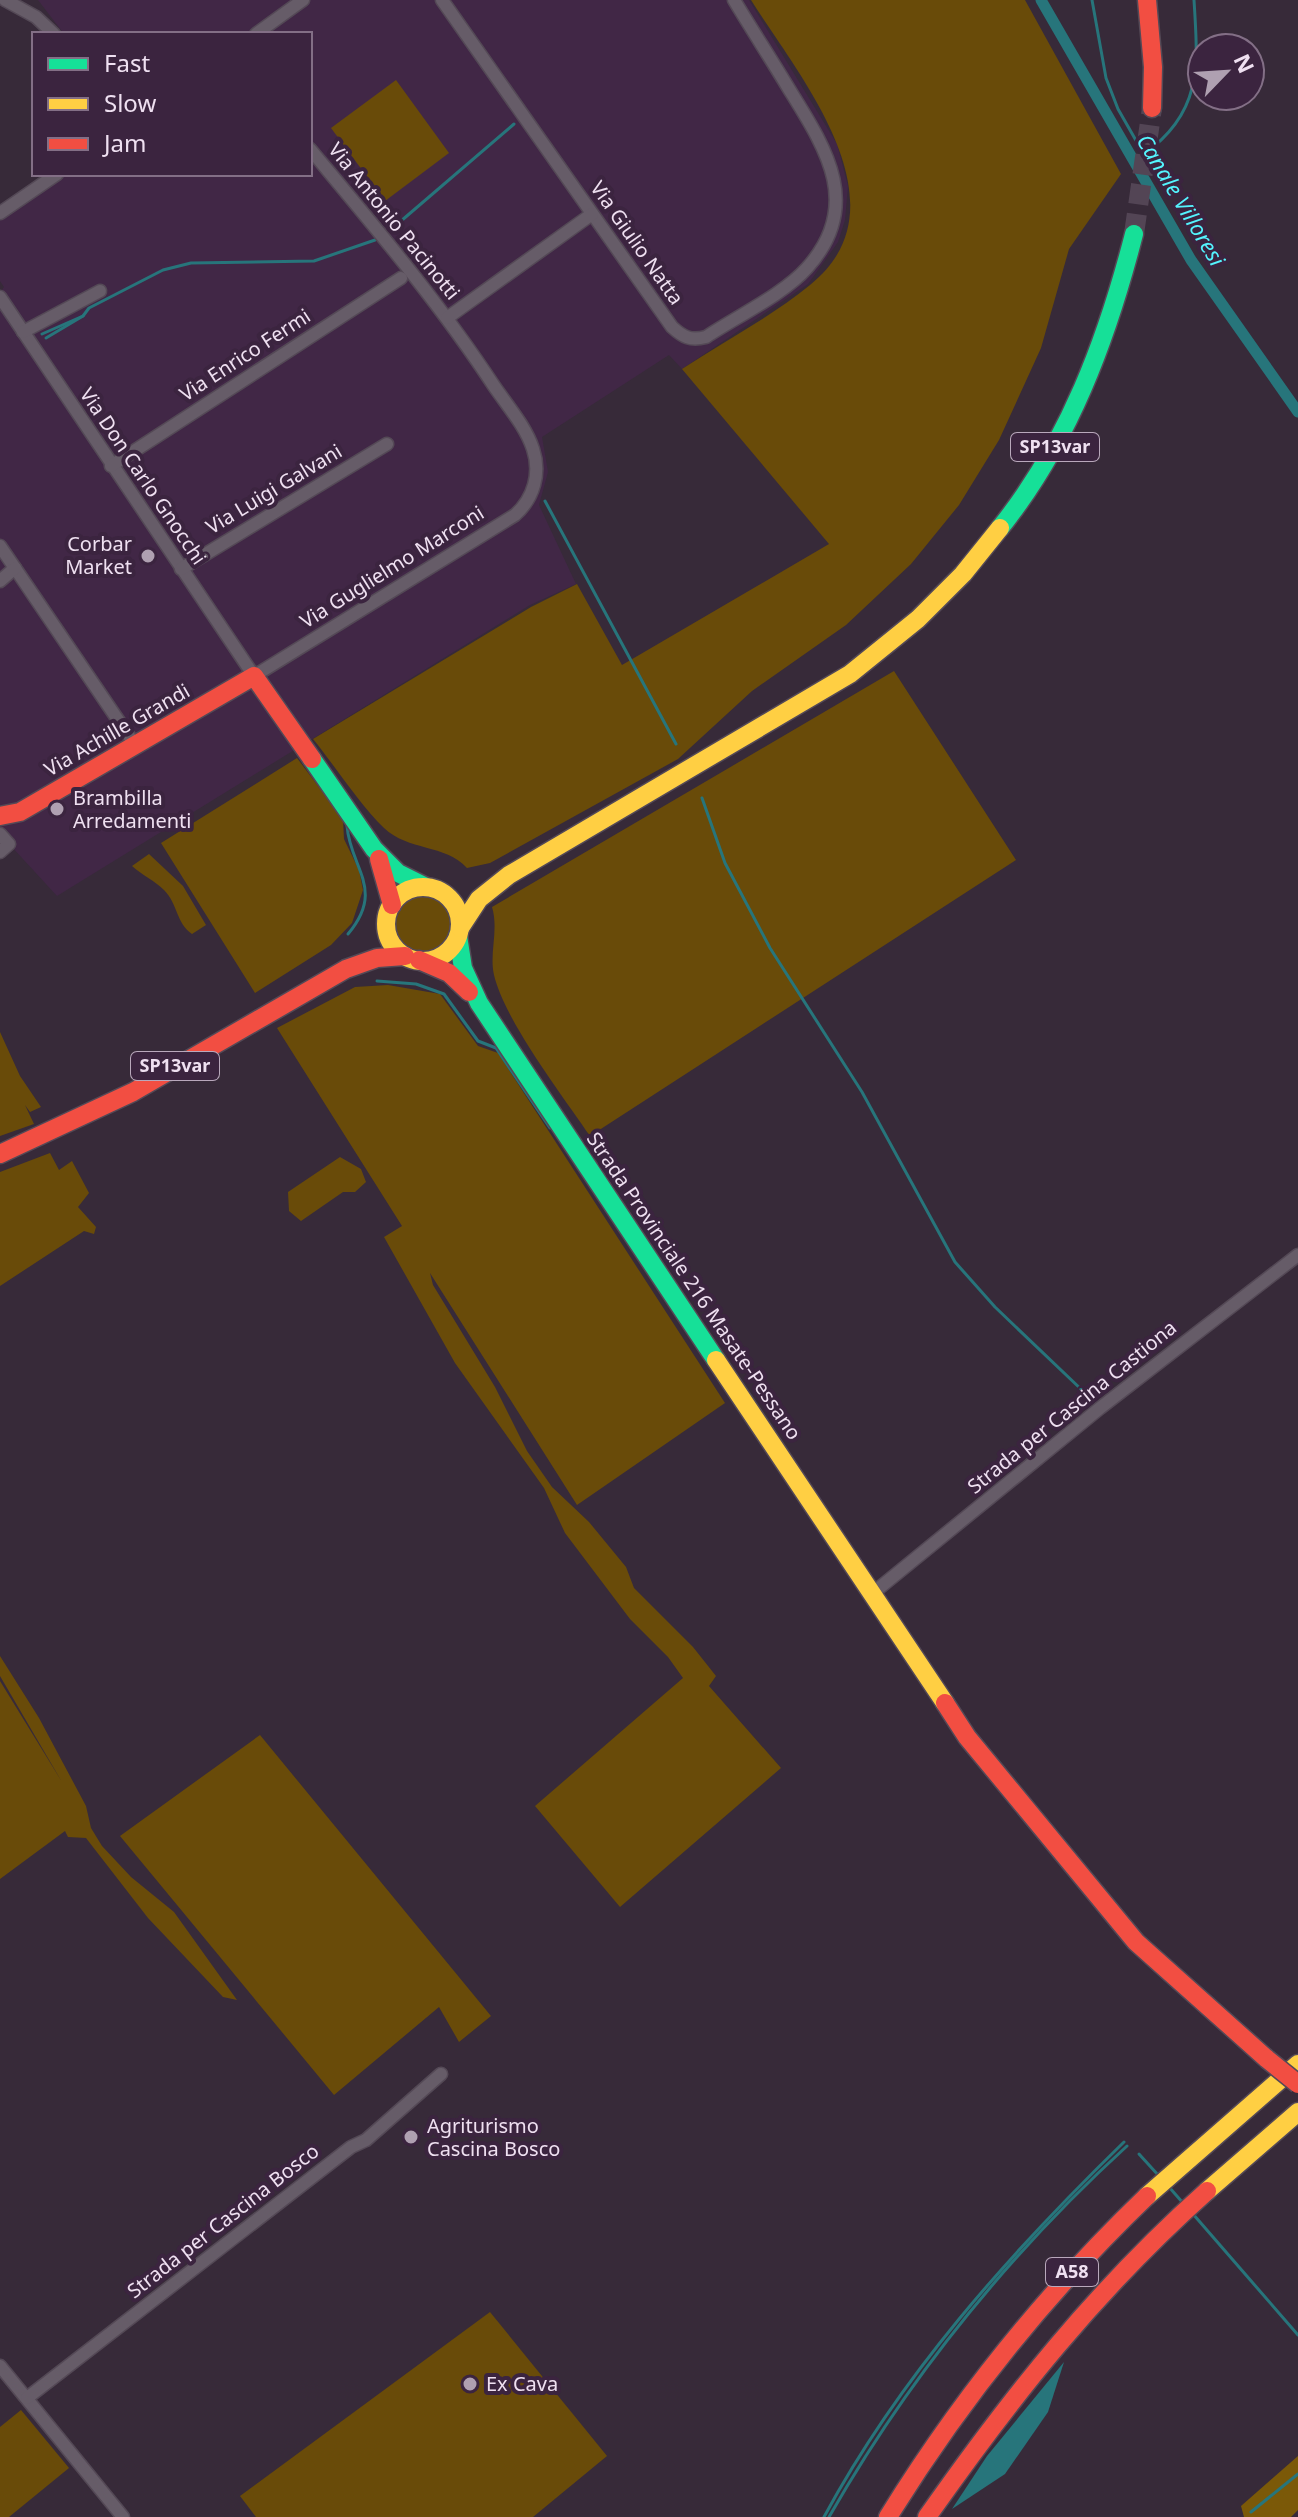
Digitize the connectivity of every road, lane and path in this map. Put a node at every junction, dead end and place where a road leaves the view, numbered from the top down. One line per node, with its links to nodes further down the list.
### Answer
1 (5, 0): 6 (street)
2 (303, 0): 7 (street)
3 (442, 0): 12 (street, Via Giulio Natta)
4 (734, 0): 12 (street, Via Giulio Natta)
5 (1147, 0): 8 (main road)
6 (52, 32)
7 (259, 32)
8 (1152, 108)
9 (312, 151): 17 (street, Via Antonio Pacinotti)
10 (54, 176): 11 (street)
11 (0, 213)
12 (592, 214): 17 (street, Via Antonio Pacinotti)
13 (1134, 234): 32 (main road, SP13var)
14 (401, 278): 20 (street, Via Enrico Fermi)
15 (100, 291): 18 (street)
16 (1, 302): 18 (street, Via Don Carlo Gnocchi)
17 (447, 318): 21 (street, Via Antonio Pacinotti)
18 (23, 332): 20 (street, Via Don Carlo Gnocchi)
19 (387, 444): 24 (street, Via Luigi Galvani)
20 (111, 466): 24 (street, Via Don Carlo Gnocchi)
21 (535, 480): 26 (street, Via Guglielmo Marconi)
22 (0, 546): 23 (street)
23 (15, 568): 25 (street); 27 (street)
24 (181, 569): 26 (street, Via Don Carlo Gnocchi)
25 (0, 581)
26 (254, 676): 27 (main road, Via Achille Grandi); 30 (main road)
27 (135, 745): 28 (main road, Via Achille Grandi)
28 (0, 816)
29 (0, 834): 31 (street)
30 (374, 849): 33 (main road); 34 (main road)
31 (0, 852)
32 (509, 875): 33 (main road, SP13var); 35 (main road, SP13var)
33 (432, 888): 34 (main road, SP13var); 35 (main road)
34 (389, 911): 36 (main road); 37 (main road, SP13var)
35 (459, 932): 36 (main road, SP13var); 38 (main road)
36 (412, 958): 37 (main road, SP13var); 38 (main road)
37 (346, 969): 39 (main road, SP13var)
38 (479, 1003): 41 (main road, Strada Provinciale 216 Masate-Pessano)
39 (0, 1154)
40 (1298, 1255): 41 (street, Strada per Cascina Castiona)
41 (873, 1593): 44 (main road, Strada Provinciale 216 Masate-Pessano, bridge)
42 (1298, 2064): 49 (main road, A58)
43 (441, 2074): 47 (street, Strada per Cascina Bosco)
44 (1298, 2084)
45 (1298, 2112): 50 (main road, A58)
46 (0, 2366): 47 (street)
47 (27, 2398): 48 (street)
48 (123, 2517)
49 (888, 2517)
50 (927, 2517)

